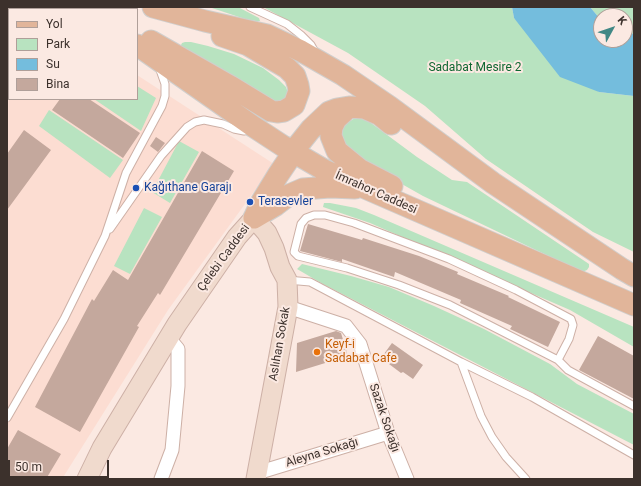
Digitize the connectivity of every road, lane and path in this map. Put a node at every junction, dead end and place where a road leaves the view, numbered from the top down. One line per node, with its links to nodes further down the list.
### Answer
1 (250, 7): 6 (lane)
2 (155, 8): 3 (main road); 6 (main road)
3 (138, 36)
4 (138, 46): 5 (main road, İmrahor Caddesi)
5 (155, 58): 8 (main road, İmrahor Caddesi); 14 (lane)
6 (321, 62): 9 (main road)
7 (349, 107): 9 (main road); 10 (main road); 13 (main road)
8 (254, 127): 10 (main road, İmrahor Caddesi); 14 (lane)
9 (444, 148): 15 (main road)
10 (294, 152): 11 (main road, İmrahor Caddesi); 12 (main road)
11 (366, 189): 12 (main road); 13 (main road, İmrahor Caddesi)
12 (254, 218): 16 (street, Aslıhan Sokak); 19 (street, Çelebi Caddesi)
13 (451, 225): 17 (main road, İmrahor Caddesi)
14 (105, 236): 23 (lane)
15 (634, 276)
16 (287, 280): 18 (street, Aslıhan Sokak); 21 (lane)
17 (634, 305)
18 (288, 307): 24 (street, Sazak Sokağı); 26 (street, Aslıhan Sokak)
19 (170, 341): 27 (street, Çelebi Caddesi); 28 (street, Çelebi Caddesi); 29 (street)
20 (558, 360): 20 (lane); 22 (lane)
21 (461, 362): 25 (lane); 31 (lane)
22 (634, 406)
23 (7, 418)
24 (388, 433): 26 (street, Aleyna Sokağı); 30 (street, Sazak Sokağı)
25 (634, 455)
26 (257, 476)
27 (87, 479)
28 (96, 479)
29 (161, 479)
30 (407, 479)
31 (526, 479)

